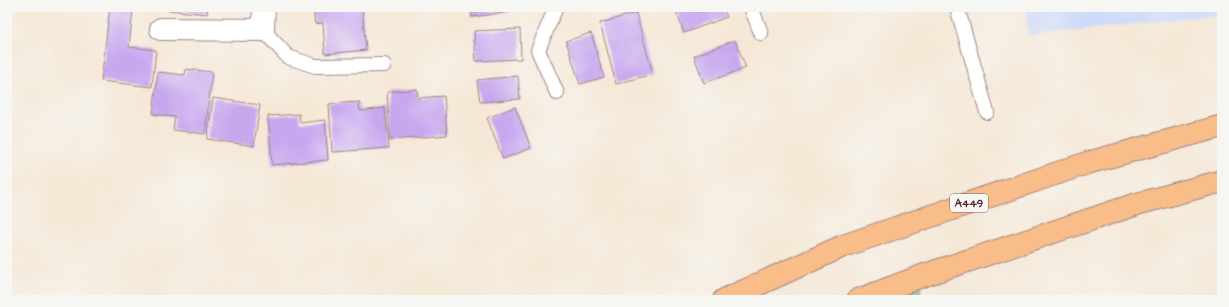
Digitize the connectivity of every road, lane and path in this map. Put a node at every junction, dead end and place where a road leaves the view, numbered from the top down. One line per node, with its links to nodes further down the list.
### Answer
1 (264, 7): 6 (street)
2 (556, 7): 9 (lane)
3 (751, 7): 7 (lane)
4 (957, 7): 10 (lane)
5 (161, 29): 6 (street)
6 (263, 30): 8 (lane)
7 (761, 33)
8 (384, 65)
9 (557, 93)
10 (987, 112)
11 (1222, 126): 13 (highway, A449)
12 (1222, 181): 14 (highway)
13 (724, 300)
14 (858, 300)

